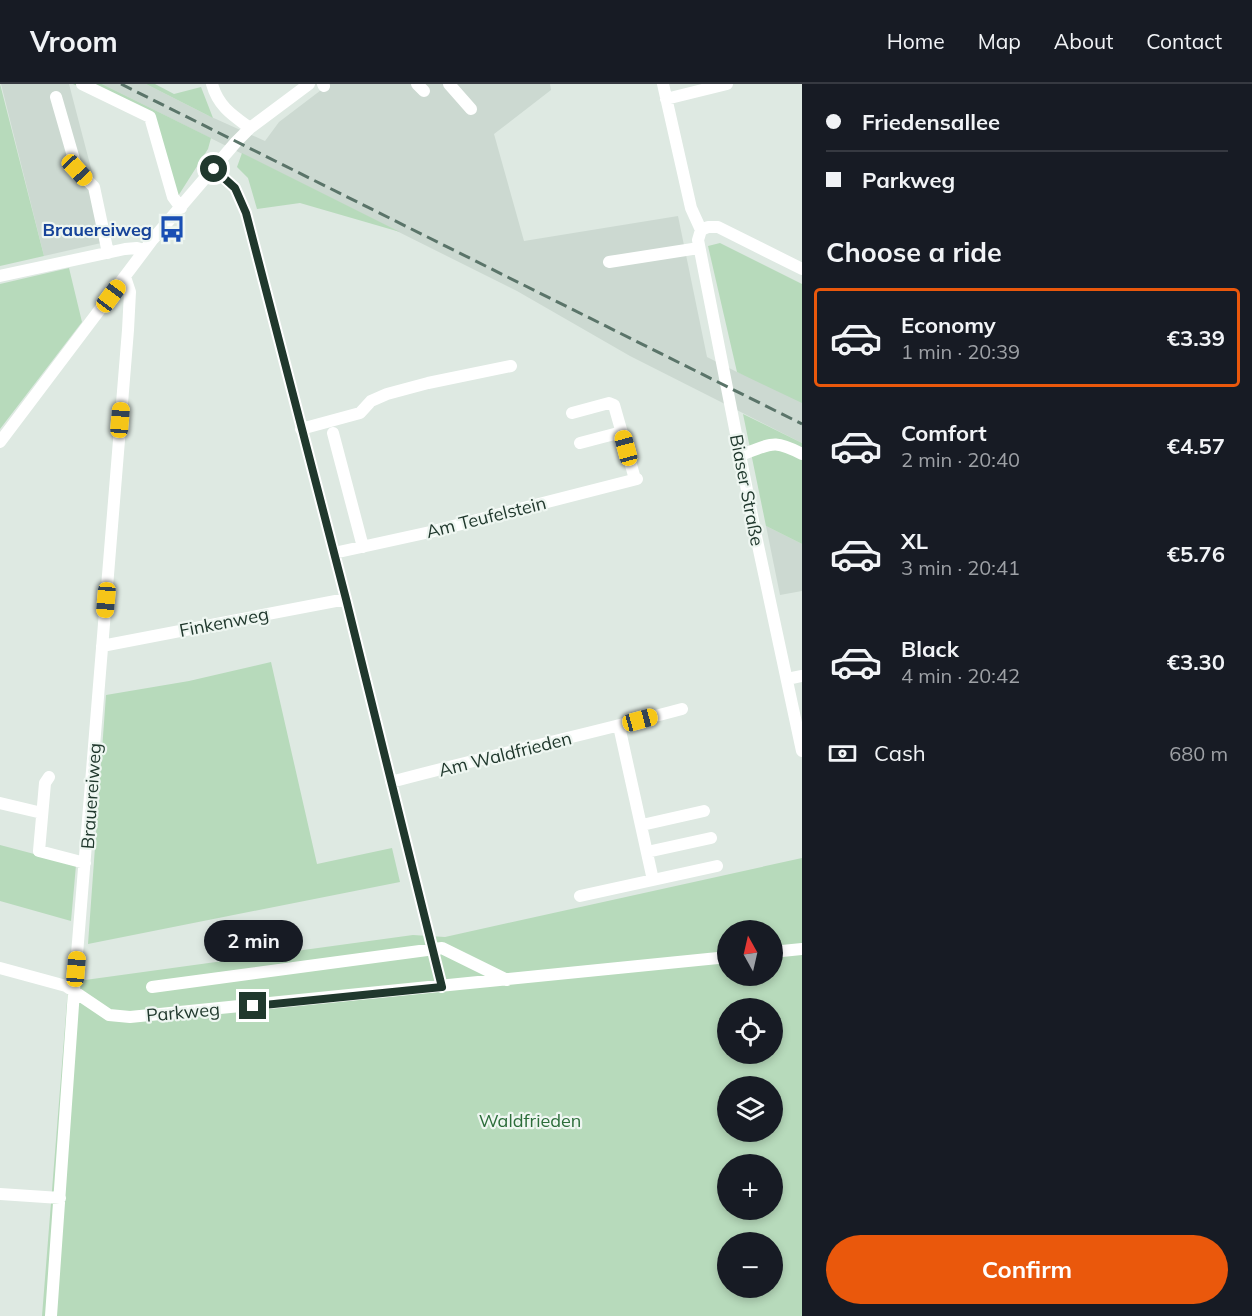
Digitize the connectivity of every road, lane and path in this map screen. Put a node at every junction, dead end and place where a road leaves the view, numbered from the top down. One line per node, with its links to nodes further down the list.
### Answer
1 (82, 84): 12 (street)
2 (212, 84): 10 (street)
3 (309, 84): 10 (street)
4 (449, 84): 9 (street)
5 (663, 84): 8 (street)
6 (728, 84): 8 (street)
7 (56, 98): 16 (street)
8 (666, 99): 13 (street)
9 (471, 109)
10 (250, 128): 11 (street)
11 (214, 169): 12 (street); 23 (street)
12 (181, 207): 15 (street)
13 (701, 230): 14 (street, Biaser Straße); 18 (street)
14 (699, 248): 17 (street); 29 (street, Biaser Straße)
15 (144, 250): 16 (street); 20 (street)
16 (108, 253): 19 (street)
17 (609, 262)
18 (802, 269)
19 (0, 276)
20 (125, 277): 26 (street); 33 (street, Brauereiweg)
21 (511, 366): 23 (street)
22 (572, 413): 24 (street)
23 (301, 429): 31 (street)
24 (622, 432): 27 (street); 30 (street, Am Teufelstein)
25 (333, 433): 30 (street)
26 (0, 442)
27 (580, 443)
28 (802, 453): 29 (street)
29 (740, 454): 35 (street, Biaser Straße)
30 (363, 547): 31 (street, Am Teufelstein)
31 (334, 554): 32 (street)
32 (346, 599): 33 (street, Finkenweg); 40 (street)
33 (102, 645): 47 (street, Brauereiweg)
34 (802, 676): 35 (street)
35 (787, 679): 38 (street, Biaser Straße)
36 (682, 708): 37 (street, Am Waldfrieden)
37 (619, 726): 40 (street, Am Waldfrieden); 44 (street)
38 (802, 751)
39 (50, 777): 43 (street)
40 (391, 782): 52 (street)
41 (0, 803): 43 (street)
42 (704, 811): 44 (street)
43 (42, 813): 47 (street)
44 (642, 825): 46 (street)
45 (711, 837): 46 (street)
46 (647, 852): 49 (street)
47 (86, 863): 59 (street, Brauereiweg)
48 (717, 866): 49 (street)
49 (653, 880): 50 (street)
50 (580, 897)
51 (802, 948): 53 (street)
52 (433, 949): 56 (street); 57 (street, Parkweg); 58 (street)
53 (783, 951)
54 (717, 958): 56 (street, Parkweg)
55 (0, 968): 59 (street, Parkweg)
56 (508, 981): 58 (street, Parkweg)
57 (152, 987)
58 (442, 987): 59 (street, Parkweg)
59 (74, 991): 61 (street, Brauereiweg)
60 (0, 1194): 61 (street)
61 (60, 1198): 62 (street, Brauereiweg)
62 (51, 1316)

